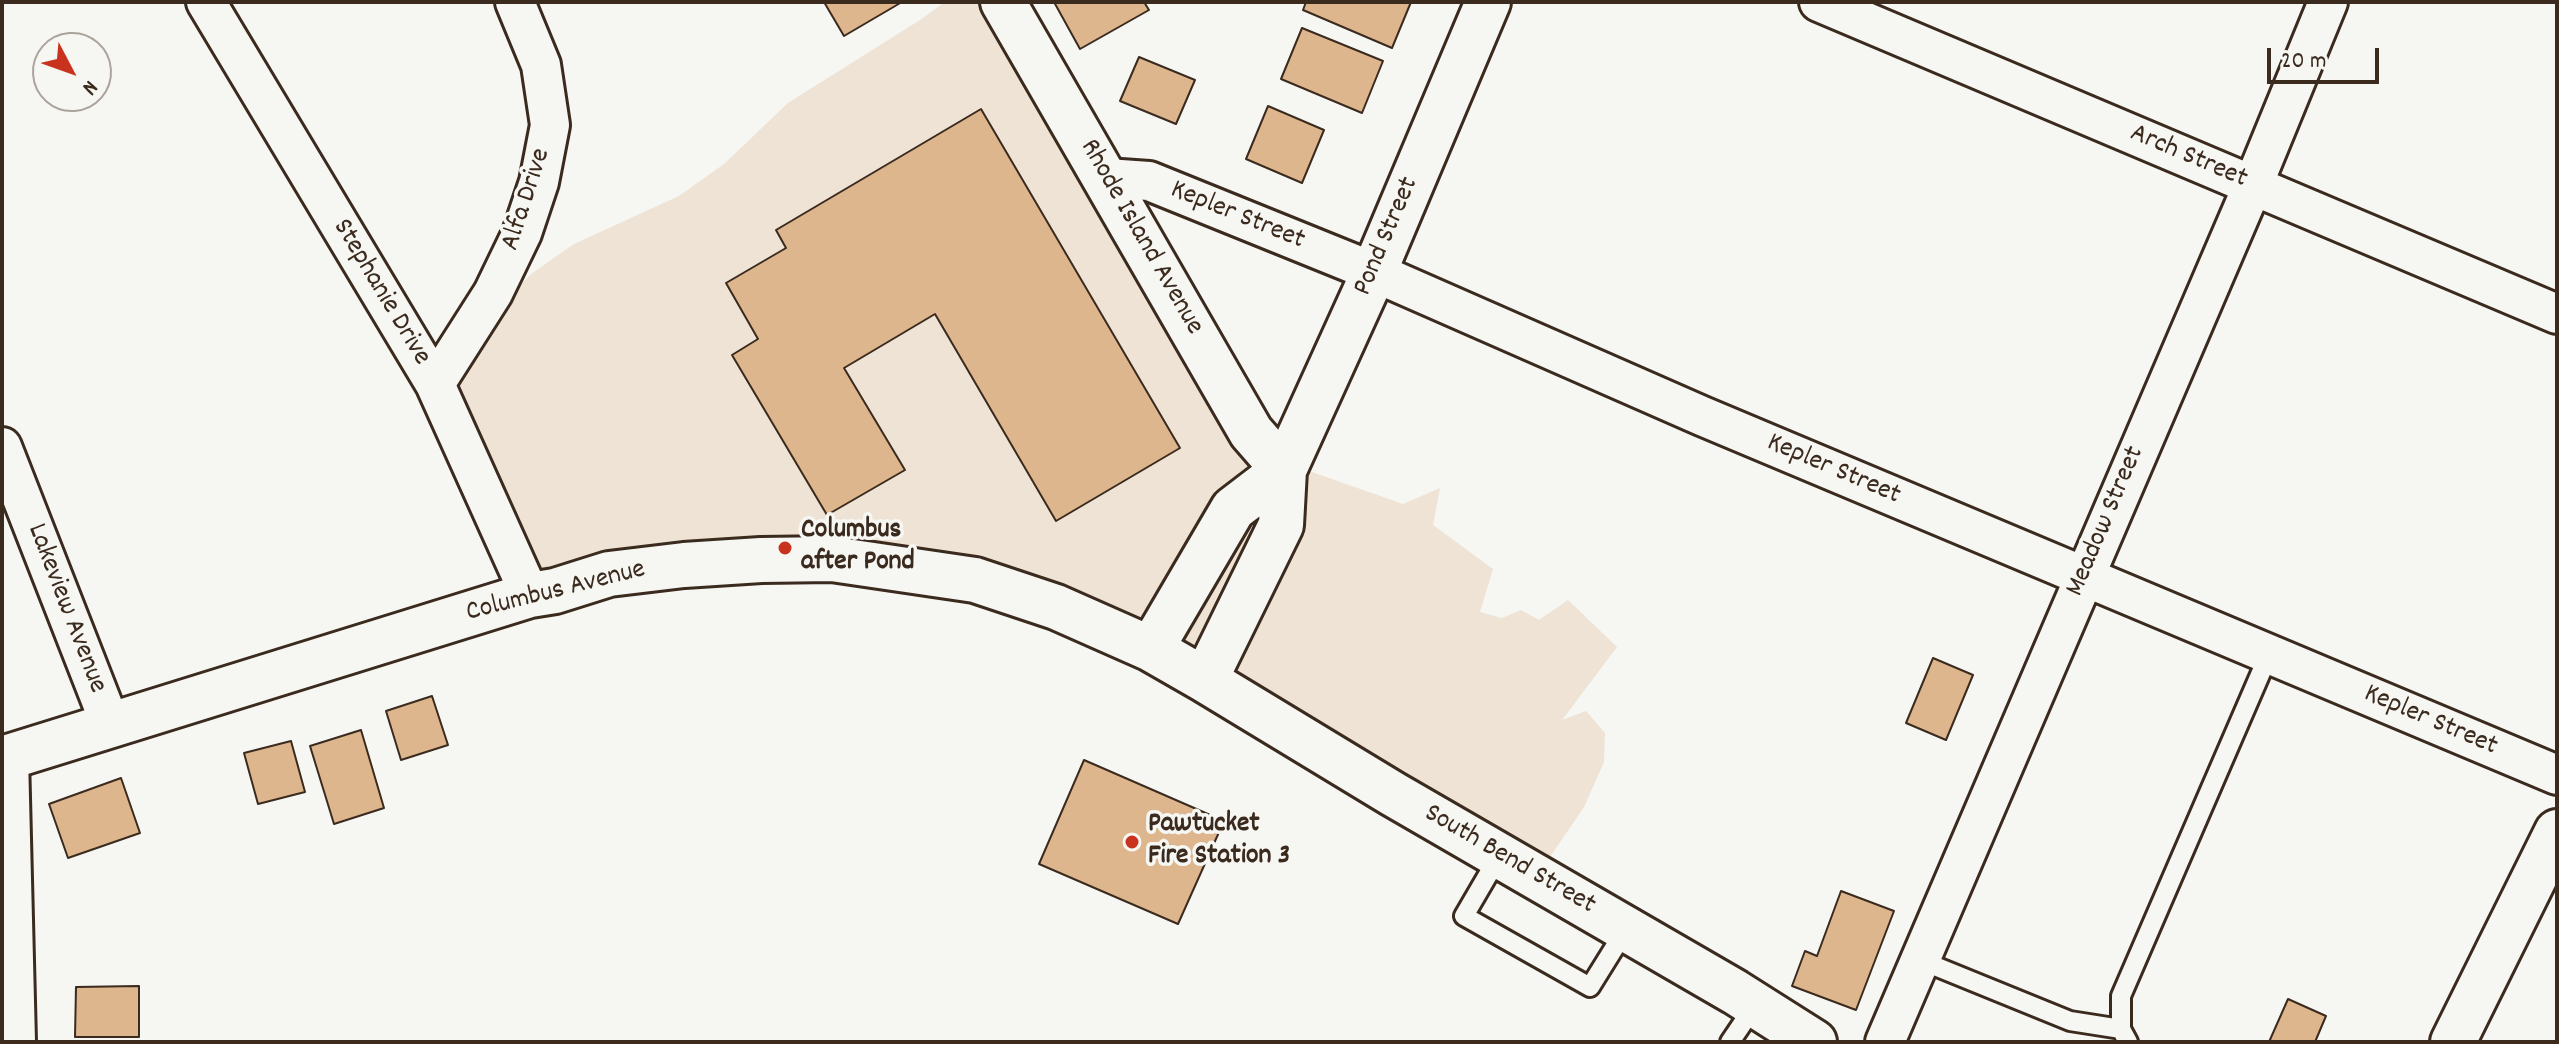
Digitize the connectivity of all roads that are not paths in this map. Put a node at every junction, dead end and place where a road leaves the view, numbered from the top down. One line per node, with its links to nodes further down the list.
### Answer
1 (206, 2): 11 (street, Stephanie Drive)
2 (515, 2): 11 (street, Alfa Drive)
3 (1003, 2): 7 (street, Rhode Island Avenue)
4 (1488, 2): 9 (street, Pond Street)
5 (1819, 2): 8 (street, Arch Street)
6 (2328, 2): 8 (street, Meadow Street)
7 (1106, 178): 9 (street, Kepler Street); 13 (street, Rhode Island Avenue)
8 (2253, 185): 10 (street, Arch Street); 14 (street, Meadow Street)
9 (1374, 272): 13 (street, Pond Street); 14 (street, Kepler Street)
10 (2557, 314)
11 (435, 384): 15 (street, Stephanie Drive)
12 (2, 447): 19 (street, Lakeview Avenue)
13 (1284, 470): 16 (street, Pond Street); 18 (street, Pond Street)
14 (2084, 577): 17 (street, Kepler Street); 25 (street, Meadow Street)
15 (530, 595): 16 (street, Columbus Avenue); 19 (street, Columbus Avenue)
16 (1151, 649): 18 (street, Columbus Avenue)
17 (2269, 654): 21 (street, Kepler Street); 27 (lane)
18 (1205, 680): 23 (street, South Bend Street)
19 (111, 726): 20 (street, Columbus Avenue)
20 (6, 758): 28 (street)
21 (2557, 775)
22 (2557, 832): 32 (street)
23 (1499, 856): 24 (street, South Bend Street); 24 (lane)
24 (1626, 929): 26 (street, South Bend Street)
25 (1920, 960): 27 (lane); 31 (street, Meadow Street)
26 (1755, 1005): 29 (lane); 30 (street, South Bend Street)
27 (2124, 1035)
28 (16, 1042)
29 (1730, 1042)
30 (1814, 1042)
31 (1885, 1042)
32 (2453, 1042)

